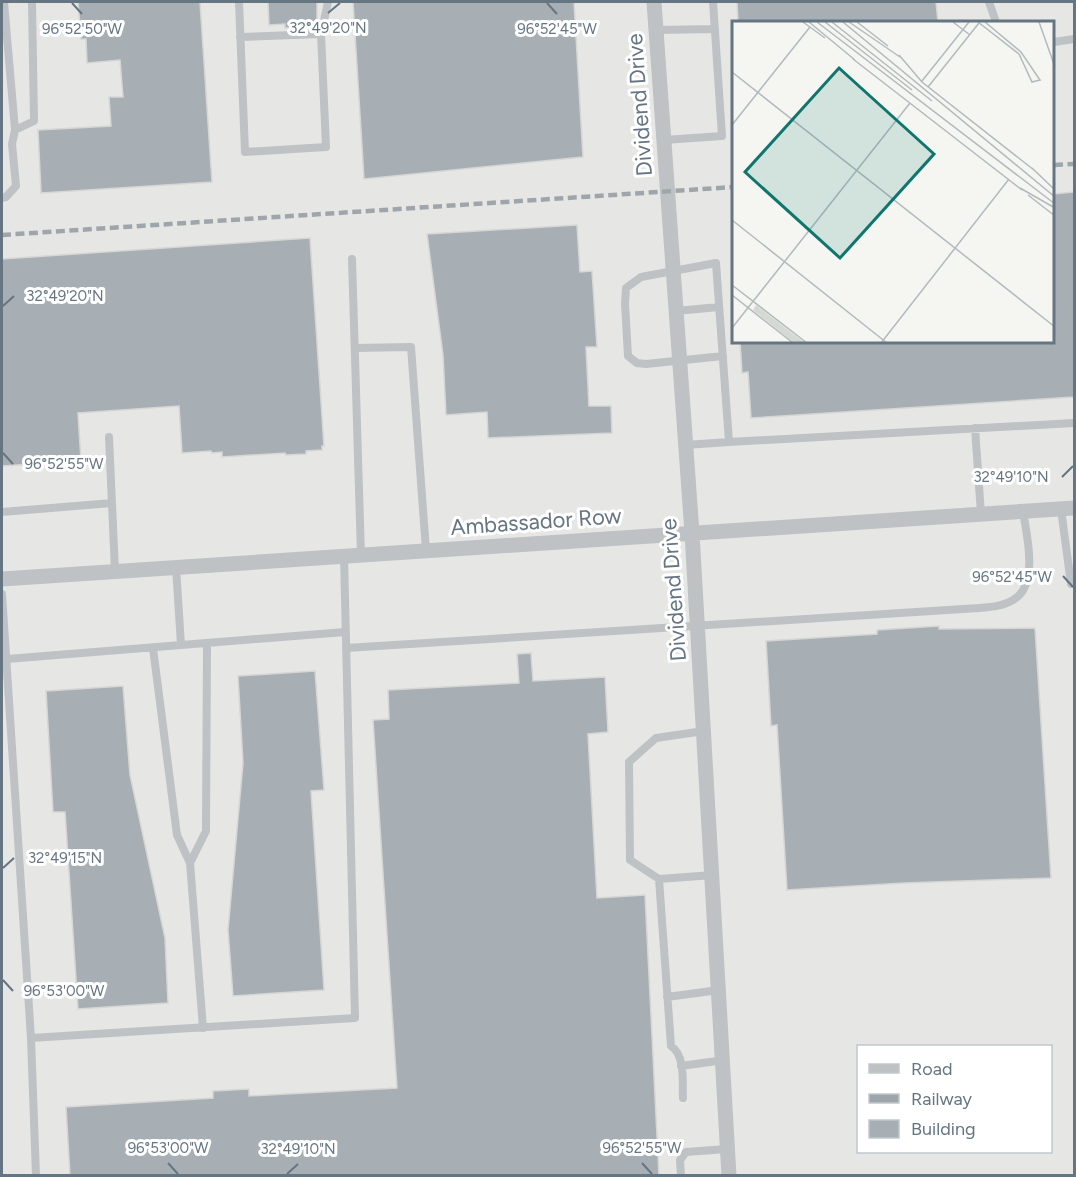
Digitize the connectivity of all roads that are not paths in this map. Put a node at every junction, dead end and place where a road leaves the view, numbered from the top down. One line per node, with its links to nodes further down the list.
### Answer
1 (4, 2): 15 (lane)
2 (32, 2): 15 (lane)
3 (239, 2): 12 (lane)
4 (328, 2): 11 (lane)
5 (654, 2): 10 (street, Dividend Drive)
6 (713, 2): 9 (lane)
7 (989, 2): 8 (lane)
8 (996, 21)
9 (715, 29): 10 (lane); 16 (lane)
10 (656, 30): 16 (street, Dividend Drive)
11 (321, 34): 12 (lane); 12 (lane)
12 (240, 38)
13 (1074, 39): 14 (lane)
14 (1055, 42)
15 (15, 130): 17 (lane)
16 (664, 140): 19 (street, Dividend Drive)
17 (2, 198)
18 (352, 259): 22 (lane)
19 (673, 272): 20 (lane); 21 (street, Dividend Drive); 24 (lane)
20 (719, 307): 21 (lane); 23 (lane)
21 (676, 310): 24 (street, Dividend Drive)
22 (354, 348): 36 (lane); 37 (lane)
23 (723, 356): 24 (lane); 28 (lane)
24 (679, 361): 29 (street, Dividend Drive)
25 (1074, 423): 26 (lane)
26 (975, 428): 28 (lane); 34 (lane)
27 (109, 437): 30 (lane)
28 (729, 442): 29 (lane)
29 (685, 445): 35 (street, Dividend Drive)
30 (112, 503): 32 (lane); 40 (lane)
31 (1068, 509): 33 (street, Ambassador Row); 42 (lane)
32 (2, 512)
33 (1023, 512): 34 (street, Ambassador Row); 44 (lane)
34 (981, 514): 35 (street, Ambassador Row)
35 (692, 533): 36 (street, Ambassador Row); 44 (street, Dividend Drive)
36 (426, 550): 37 (street, Ambassador Row)
37 (361, 555): 38 (street, Ambassador Row)
38 (344, 556): 39 (street, Ambassador Row); 45 (lane)
39 (176, 567): 40 (street, Ambassador Row); 48 (lane)
40 (115, 571): 41 (street, Ambassador Row)
41 (2, 579)
42 (1074, 584)
43 (2, 594): 46 (lane)
44 (698, 626): 50 (lane); 53 (street, Dividend Drive)
45 (345, 632): 47 (lane); 50 (lane)
46 (3, 635): 51 (lane)
47 (207, 643): 48 (lane); 54 (lane)
48 (181, 645): 49 (lane)
49 (153, 648): 51 (lane); 54 (lane)
50 (346, 648): 59 (lane)
51 (7, 659): 52 (lane)
52 (5, 687): 60 (lane)
53 (704, 731): 55 (street, Dividend Drive); 56 (lane)
54 (190, 863): 59 (lane)
55 (713, 875): 56 (lane); 57 (street, Dividend Drive)
56 (659, 879): 58 (lane)
57 (720, 990): 58 (lane); 61 (street, Dividend Drive)
58 (668, 997): 62 (lane)
59 (203, 1028): 60 (lane)
60 (31, 1038): 65 (lane)
61 (724, 1060): 62 (lane); 64 (street, Dividend Drive)
62 (681, 1066): 63 (lane)
63 (682, 1098)
64 (727, 1149): 66 (lane); 67 (street, Dividend Drive)
65 (36, 1176)
66 (681, 1176)
67 (729, 1176)

